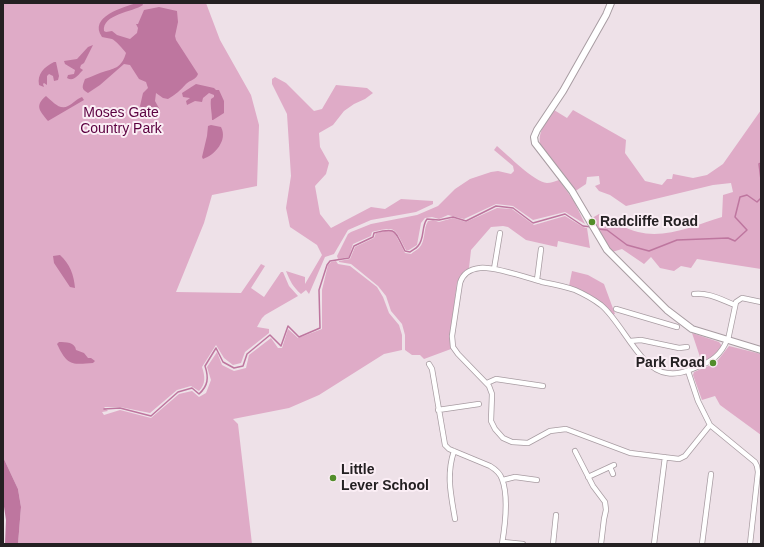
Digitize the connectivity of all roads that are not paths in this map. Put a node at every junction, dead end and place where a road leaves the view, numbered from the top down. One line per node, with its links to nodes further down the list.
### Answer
1 (611, 3): 10 (main road)
2 (500, 233): 4 (street)
3 (541, 249): 5 (street)
4 (494, 269): 5 (street); 19 (street)
5 (537, 280): 14 (street)
6 (694, 294): 8 (street)
7 (761, 302): 8 (street)
8 (735, 305): 13 (street)
9 (616, 309): 11 (street)
10 (677, 318): 11 (street); 13 (main road)
11 (667, 324): 12 (street)
12 (677, 327)
13 (728, 340): 16 (main road); 18 (street)
14 (630, 341): 15 (street); 18 (street)
15 (687, 347)
16 (761, 350)
17 (429, 364): 22 (street)
18 (688, 371): 23 (street)
19 (487, 383): 20 (street); 26 (street)
20 (543, 386)
21 (479, 404): 22 (street)
22 (438, 410): 24 (street)
23 (710, 425): 26 (street); 40 (street)
24 (454, 451): 30 (street); 33 (street)
25 (584, 452): 29 (street)
26 (665, 457): 38 (street)
27 (613, 474): 29 (street)
28 (711, 474): 39 (street)
29 (588, 477): 37 (street)
30 (503, 480): 31 (street); 34 (street)
31 (537, 480)
32 (556, 515): 36 (street)
33 (455, 519)
34 (502, 543): 35 (street)
35 (523, 544)
36 (553, 544)
37 (601, 544)
38 (654, 544)
39 (702, 544)
40 (750, 544)

